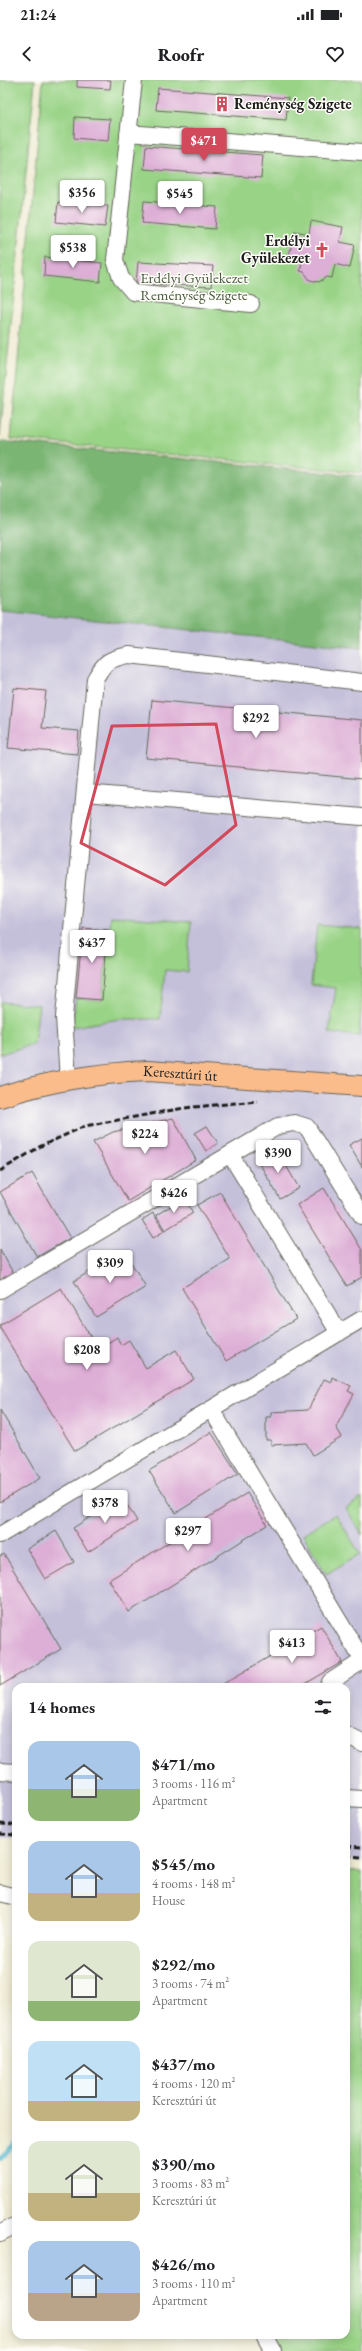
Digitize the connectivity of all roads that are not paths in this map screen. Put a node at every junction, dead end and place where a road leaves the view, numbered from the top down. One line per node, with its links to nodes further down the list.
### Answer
1 (134, 80): 2 (street)
2 (128, 133): 3 (street); 4 (street)
3 (362, 152)
4 (251, 304)
5 (362, 682): 6 (street)
6 (85, 794): 7 (street); 8 (street)
7 (362, 817)
8 (68, 1080): 9 (main road, Keresztúri út); 10 (main road, Keresztúri út)
9 (362, 1086)
10 (0, 1097)
11 (230, 1154): 12 (street); 13 (street); 15 (street)
12 (362, 1216)
13 (0, 1290)
14 (362, 1319): 15 (street)
15 (339, 1333): 16 (street)
16 (211, 1409): 17 (street); 18 (street)
17 (0, 1535)
18 (362, 1660): 19 (street)
19 (330, 1683)
20 (350, 1737): 21 (street)
21 (362, 1743)
22 (0, 1771): 23 (street)
23 (12, 1772)
24 (350, 1798): 25 (street)
25 (362, 1799)
26 (0, 1893): 27 (street)
27 (12, 1896)
28 (12, 2227): 29 (street)
29 (0, 2233)
30 (266, 2339): 31 (street)
31 (273, 2351)

